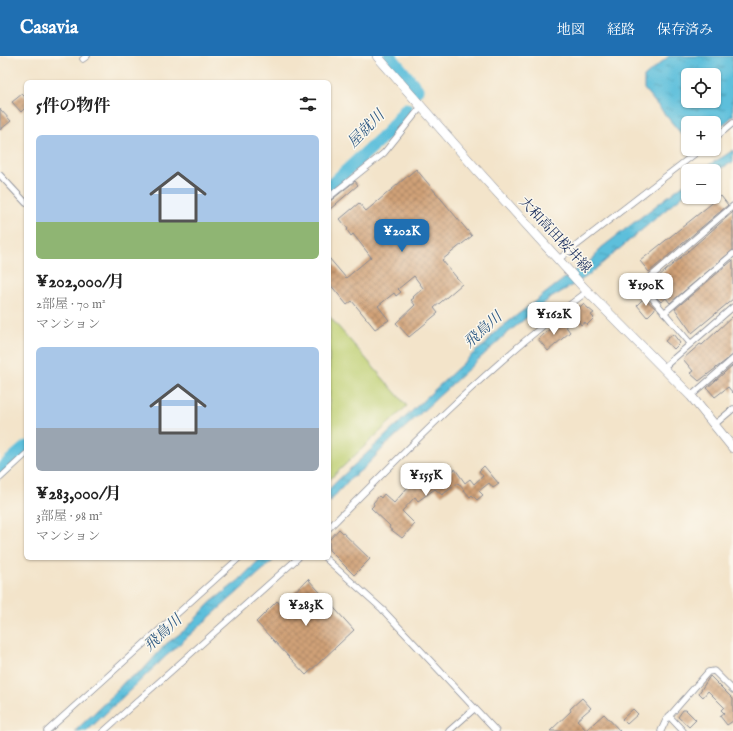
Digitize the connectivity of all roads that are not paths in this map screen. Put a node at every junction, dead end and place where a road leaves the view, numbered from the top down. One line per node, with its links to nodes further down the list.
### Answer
1 (377, 56): 2 (main road, 大和高田桜井線)
2 (421, 107): 7 (street); 11 (main road, 大和高田桜井線)
3 (733, 123): 4 (street)
4 (721, 133)
5 (692, 156): 11 (street)
6 (0, 175): 8 (street)
7 (331, 195)
8 (24, 201)
9 (733, 206): 14 (street)
10 (733, 254): 14 (street)
11 (561, 261): 12 (main road, 大和高田桜井線)
12 (587, 290): 17 (main road, 大和高田桜井線); 24 (street)
13 (733, 307): 15 (street)
14 (664, 313): 15 (street)
15 (690, 343): 17 (street)
16 (733, 359): 18 (street)
17 (664, 367): 18 (main road, 大和高田桜井線)
18 (691, 396): 20 (main road, 大和高田桜井線)
19 (733, 408): 20 (street)
20 (714, 425): 21 (main road, 大和高田桜井線)
21 (733, 448)
22 (24, 456): 23 (street)
23 (0, 478)
24 (331, 526)
25 (236, 560): 31 (street)
26 (296, 560): 32 (street)
27 (327, 560): 29 (street)
28 (733, 690): 30 (street)
29 (474, 709): 33 (street); 34 (street)
30 (669, 716): 35 (street); 36 (street)
31 (47, 731)
32 (104, 731)
33 (449, 731)
34 (496, 731)
35 (661, 731)
36 (683, 731)

